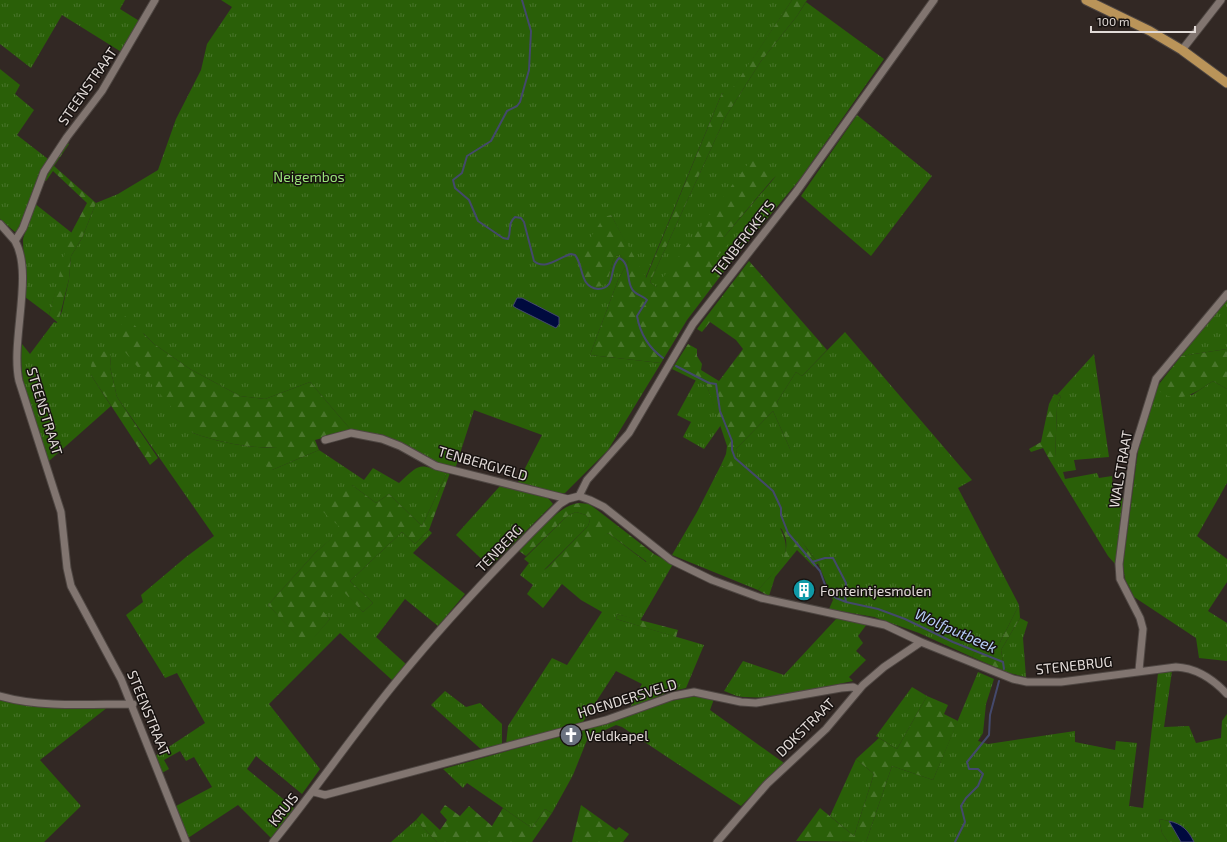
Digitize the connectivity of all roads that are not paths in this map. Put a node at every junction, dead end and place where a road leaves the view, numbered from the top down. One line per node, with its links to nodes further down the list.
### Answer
1 (155, 0): 8 (street, STEENSTRAAT)
2 (934, 0): 11 (street, TENBERGKETS)
3 (1086, 0): 5 (main road)
4 (1221, 0): 5 (street)
5 (1182, 50): 6 (main road)
6 (1227, 84)
7 (0, 224): 8 (street)
8 (15, 241): 18 (street, STEENSTRAAT)
9 (1227, 294): 14 (street, WALSTRAAT)
10 (325, 440): 12 (street, TENBERGVELD)
11 (579, 496): 12 (street, TENBERG); 13 (street, STENEBRUG)
12 (568, 499): 19 (street, TENBERG)
13 (921, 642): 14 (street, STENEBRUG); 15 (street, DOKSTRAAT)
14 (1139, 670): 16 (street, STENEBRUG)
15 (859, 690): 19 (street, HOENDERSVELD); 22 (street, DOKSTRAAT)
16 (1227, 694)
17 (0, 696): 18 (street)
18 (133, 704): 20 (street, STEENSTRAAT)
19 (314, 792): 21 (street, KRUIS)
20 (186, 842)
21 (273, 842)
22 (717, 842)

